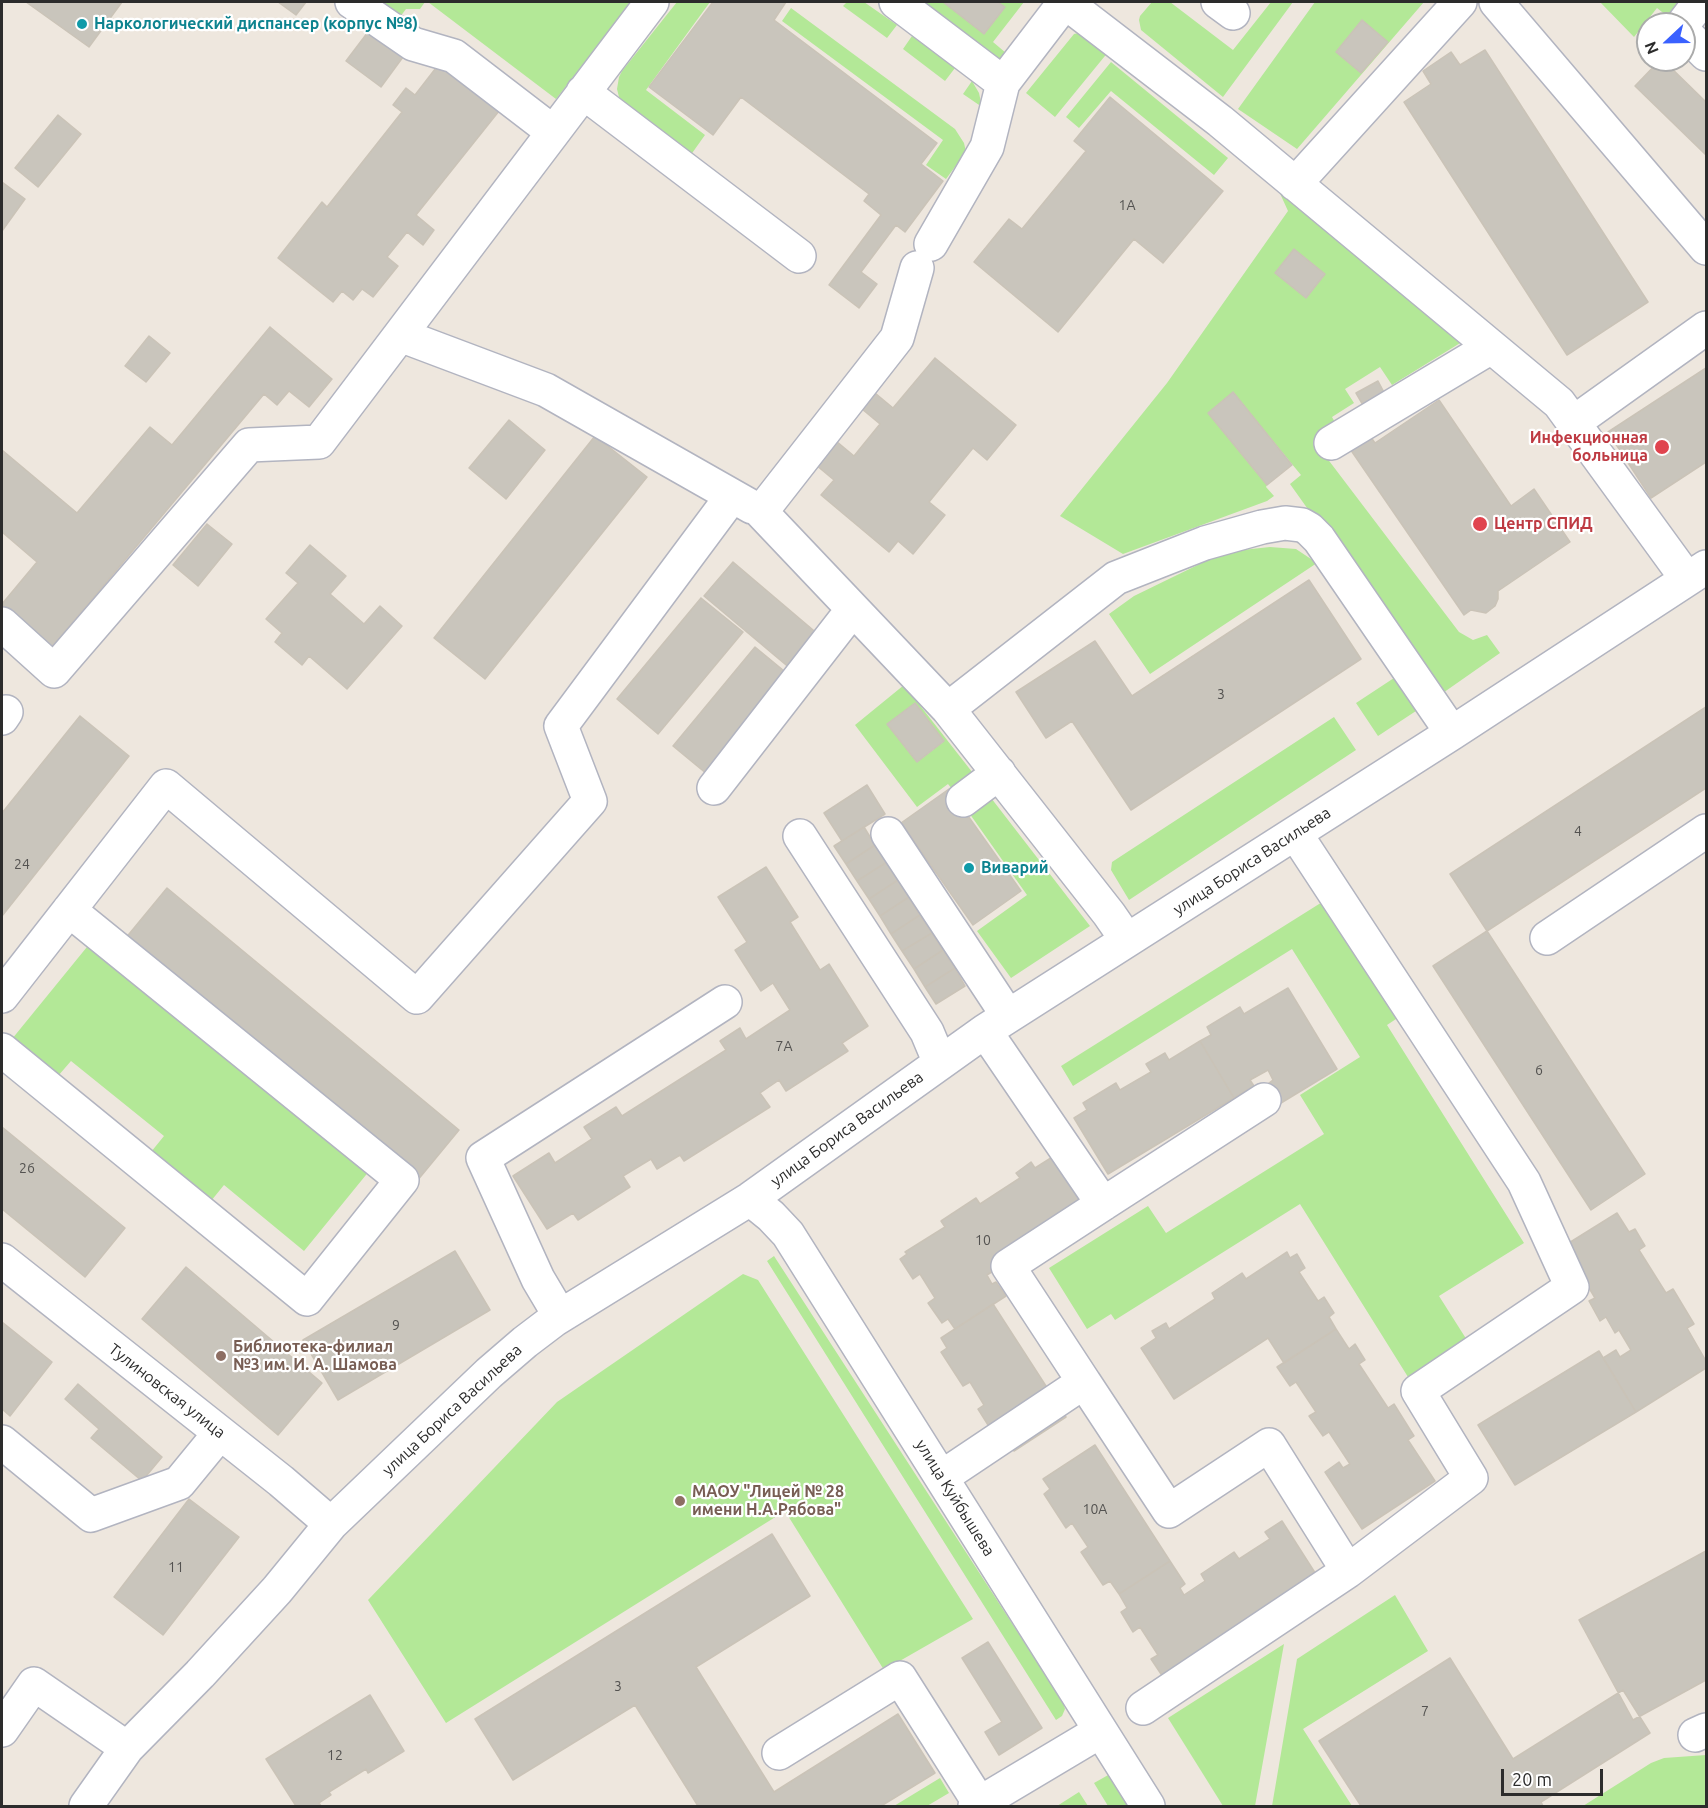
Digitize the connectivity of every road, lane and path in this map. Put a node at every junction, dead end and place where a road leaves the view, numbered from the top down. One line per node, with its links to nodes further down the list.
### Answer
1 (352, 2): 11 (street)
2 (652, 2): 10 (street)
3 (896, 2): 9 (street)
4 (1065, 2): 9 (street); 12 (street)
5 (1460, 2): 12 (street)
6 (1496, 2): 13 (street)
7 (1696, 43): 8 (street)
8 (1707, 54)
9 (1003, 83): 21 (street)
10 (584, 92): 11 (street); 14 (street)
11 (553, 132): 16 (street)
12 (1295, 184): 17 (street)
13 (1707, 248)
14 (799, 256)
15 (1707, 328): 18 (street)
16 (400, 335): 20 (street); 24 (street)
17 (1491, 347): 18 (street); 19 (street)
18 (1574, 423): 22 (street)
19 (1331, 443)
20 (732, 496): 21 (street); 34 (street)
21 (761, 512): 23 (street)
22 (1697, 573): 26 (street, улица Бориса Васильева)
23 (853, 609): 25 (street); 28 (street)
24 (2, 624)
25 (948, 709): 26 (street); 27 (street)
26 (1452, 733): 31 (street, улица Бориса Васильева)
27 (999, 773): 29 (street); 36 (street)
28 (714, 788)
29 (963, 800)
30 (1707, 831): 35 (street)
31 (1295, 833): 36 (street, улица Бориса Васильева); 52 (street)
32 (888, 834): 39 (street)
33 (800, 836): 41 (street)
34 (69, 910): 37 (street); 40 (street)
35 (1547, 938)
36 (1127, 940): 39 (street, улица Бориса Васильева)
37 (2, 996)
38 (725, 1002): 46 (street)
39 (997, 1023): 41 (street, улица Бориса Васильева); 44 (street)
40 (2, 1050)
41 (940, 1063): 43 (street, улица Бориса Васильева)
42 (1264, 1100): 44 (street)
43 (750, 1199): 46 (street, улица Бориса Васильева); 50 (street, улица Куйбышева)
44 (1103, 1204): 47 (street)
45 (2, 1260): 48 (street, Тулиновская улица)
46 (560, 1316): 51 (street, улица Бориса Васильева)
47 (1084, 1382): 50 (street); 52 (street)
48 (220, 1433): 49 (street); 51 (street, Тулиновская улица)
49 (2, 1442)
50 (942, 1477): 55 (street, улица Куйбышева)
51 (331, 1524): 56 (street, улица Бориса Васильева)
52 (1348, 1571): 53 (street)
53 (1143, 1707)
54 (2, 1730): 56 (street)
55 (1099, 1732): 58 (street); 60 (street, улица Куйбышева)
56 (128, 1748): 59 (street, улица Бориса Васильева)
57 (779, 1753): 58 (street)
58 (978, 1805)
59 (86, 1806)
60 (1148, 1806)

